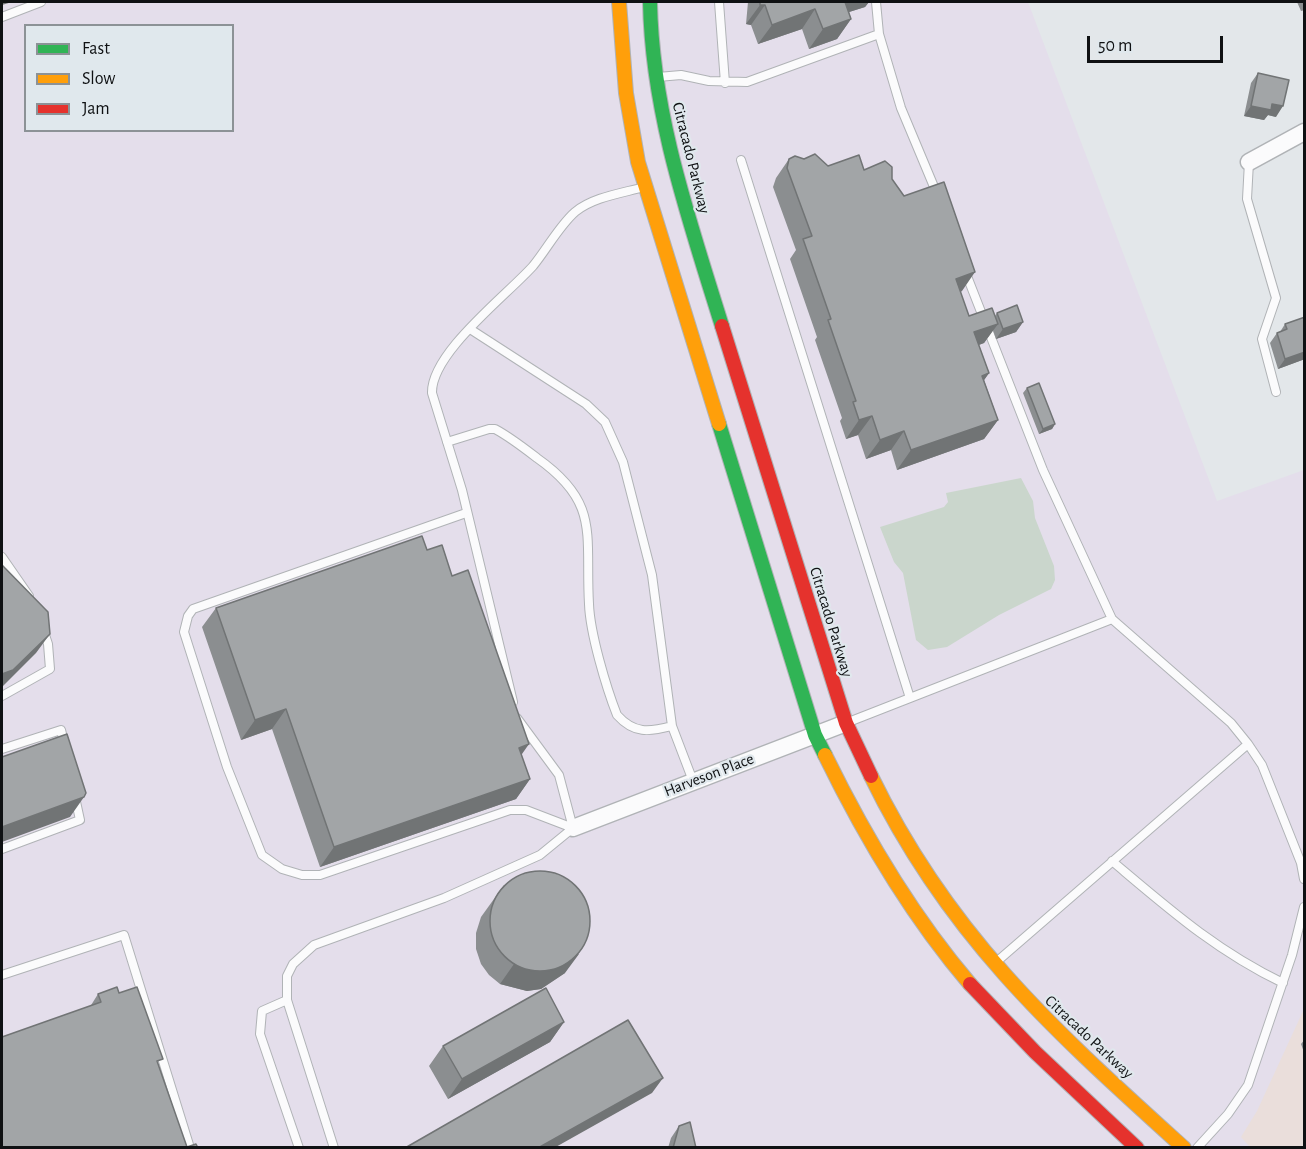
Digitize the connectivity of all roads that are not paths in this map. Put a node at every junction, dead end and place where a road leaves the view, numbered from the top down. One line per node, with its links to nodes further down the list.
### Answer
1 (41, 2): 6 (lane)
2 (619, 2): 13 (main road)
3 (650, 2): 8 (main road, Citracado Parkway)
4 (719, 2): 9 (lane)
5 (876, 2): 7 (lane)
6 (2, 17)
7 (879, 34): 9 (lane); 14 (lane)
8 (656, 78): 9 (lane); 26 (main road, Citracado Parkway)
9 (725, 83)
10 (1305, 132): 12 (street)
11 (741, 160): 25 (lane)
12 (1249, 162): 17 (lane)
13 (645, 187): 16 (lane); 28 (main road)
14 (941, 207)
15 (962, 262): 23 (lane)
16 (470, 329): 18 (lane); 27 (lane)
17 (1276, 392)
18 (447, 442): 19 (lane); 27 (lane)
19 (466, 513): 34 (lane); 34 (lane)
20 (2, 557): 21 (lane)
21 (35, 605)
22 (39, 615): 24 (lane)
23 (1112, 619): 25 (lane); 29 (lane)
24 (2, 696)
25 (910, 698): 26 (lane)
26 (846, 723): 28 (street, Harveson Place); 39 (main road, Citracado Parkway)
27 (672, 726): 32 (lane)
28 (815, 735): 32 (street, Harveson Place); 46 (main road)
29 (1248, 744): 36 (lane); 37 (lane)
30 (2, 749): 31 (lane)
31 (66, 752)
32 (693, 781): 34 (street, Harveson Place)
33 (73, 786): 35 (lane)
34 (573, 828): 42 (lane)
35 (2, 849)
36 (1112, 861): 39 (lane); 41 (lane)
37 (1305, 879)
38 (1305, 907): 41 (lane)
39 (993, 964): 47 (main road, Citracado Parkway)
40 (2, 975): 43 (lane)
41 (1283, 983): 48 (lane)
42 (287, 1000): 44 (lane); 45 (lane)
43 (190, 1148)
44 (299, 1148)
45 (334, 1148)
46 (1137, 1148)
47 (1184, 1148)
48 (1197, 1148)

